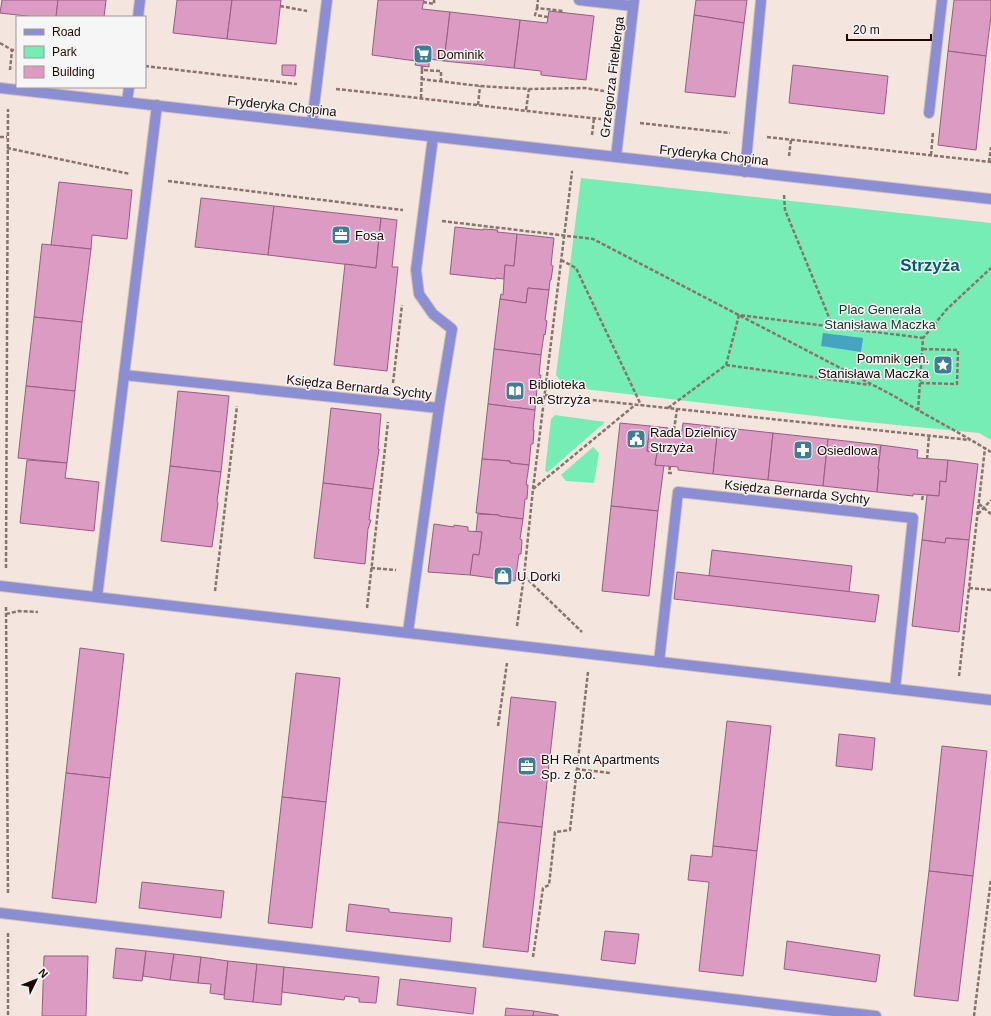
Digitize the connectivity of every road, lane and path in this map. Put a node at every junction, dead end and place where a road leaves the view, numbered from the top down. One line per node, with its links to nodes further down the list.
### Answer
1 (140, 0): 14 (street)
2 (327, 0): 13 (street)
3 (434, 0): 8 (path)
4 (538, 0): 11 (path)
5 (579, 0): 9 (street)
6 (761, 0): 36 (street)
7 (942, 0): 32 (street)
8 (423, 2)
9 (634, 3): 34 (street, Grzegorza Fitelberga)
10 (280, 6): 13 (path)
11 (537, 8): 12 (path); 15 (path)
12 (568, 12)
13 (325, 14): 22 (street)
14 (138, 16)
15 (548, 17)
16 (0, 43): 17 (path)
17 (16, 50)
18 (146, 66): 22 (path)
19 (421, 79): 20 (path); 20 (path); 27 (path)
20 (441, 81): 21 (path)
21 (480, 86): 25 (path); 29 (path)
22 (317, 87): 27 (path); 35 (street)
23 (0, 88): 28 (street, Fryderyka Chopina)
24 (129, 88): 28 (street)
25 (529, 89): 26 (path); 31 (path)
26 (604, 91)
27 (421, 98): 29 (path)
28 (127, 102): 30 (street, Fryderyka Chopina)
29 (478, 105): 31 (path)
30 (157, 106): 35 (street, Fryderyka Chopina); 46 (street)
31 (526, 110): 34 (path)
32 (929, 113)
33 (7, 115): 38 (path)
34 (620, 121): 36 (path); 42 (street, Grzegorza Fitelberga)
35 (312, 123): 39 (street, Fryderyka Chopina)
36 (749, 135): 43 (path); 45 (street)
37 (0, 137): 38 (path)
38 (7, 137): 41 (path)
39 (433, 137): 42 (street, Fryderyka Chopina); 49 (street)
40 (991, 147): 43 (path)
41 (7, 148): 46 (path); 84 (path)
42 (616, 157): 45 (street, Fryderyka Chopina)
43 (990, 162)
44 (572, 172): 50 (path)
45 (746, 172): 48 (street, Fryderyka Chopina)
46 (148, 178): 49 (path); 58 (street)
47 (784, 195): 54 (path)
48 (991, 199)
49 (422, 216): 50 (path); 65 (street)
50 (564, 235): 51 (path); 53 (path)
51 (561, 260): 62 (path); 64 (path)
52 (991, 268): 55 (path)
53 (739, 315): 54 (path); 57 (path); 60 (path)
54 (833, 327): 55 (path)
55 (923, 338): 56 (path)
56 (922, 349): 59 (path); 59 (path)
57 (726, 365): 60 (path); 66 (path)
58 (124, 375): 61 (street, Księdza Bernarda Sychty); 88 (street)
59 (920, 383): 68 (path)
60 (872, 385): 68 (path)
61 (239, 387): 65 (street, Księdza Bernarda Sychty); 87 (path)
62 (545, 395): 63 (path); 75 (path)
63 (635, 404): 64 (path); 75 (path)
64 (642, 405): 66 (path)
65 (439, 408): 82 (street, Księdza Bernarda Sychty)
66 (668, 408): 67 (path)
67 (677, 409): 69 (path); 70 (path)
68 (918, 411): 71 (path)
69 (674, 430)
70 (929, 436): 71 (path); 74 (path)
71 (973, 441): 72 (path)
72 (985, 448): 73 (path); 77 (path)
73 (991, 452)
74 (927, 459)
75 (533, 489): 83 (path)
76 (991, 500): 78 (path)
77 (979, 504): 78 (path); 79 (path)
78 (984, 507): 79 (path); 80 (path)
79 (978, 514): 85 (path)
80 (991, 514)
81 (371, 568): 82 (path)
82 (416, 572): 89 (street, Księdza Bernarda Sychty)
83 (524, 576): 90 (path); 91 (path)
84 (3, 586): 88 (street); 102 (path)
85 (969, 588): 86 (path); 96 (path)
86 (991, 590)
87 (215, 591)
88 (97, 597): 89 (street)
89 (408, 632): 91 (street)
90 (583, 633)
91 (514, 645): 92 (street)
92 (660, 662): 95 (street); 95 (street, Księdza Bernarda Sychty)
93 (507, 663): 98 (path)
94 (588, 672): 99 (path)
95 (895, 689): 96 (street)
96 (956, 696): 97 (street)
97 (991, 700)
98 (498, 726)
99 (576, 769): 100 (path); 103 (path)
100 (610, 773)
101 (991, 879): 106 (path)
102 (4, 913): 103 (street); 104 (path)
103 (531, 975): 105 (street)
104 (8, 1016)
105 (876, 1016)
106 (974, 1016)

